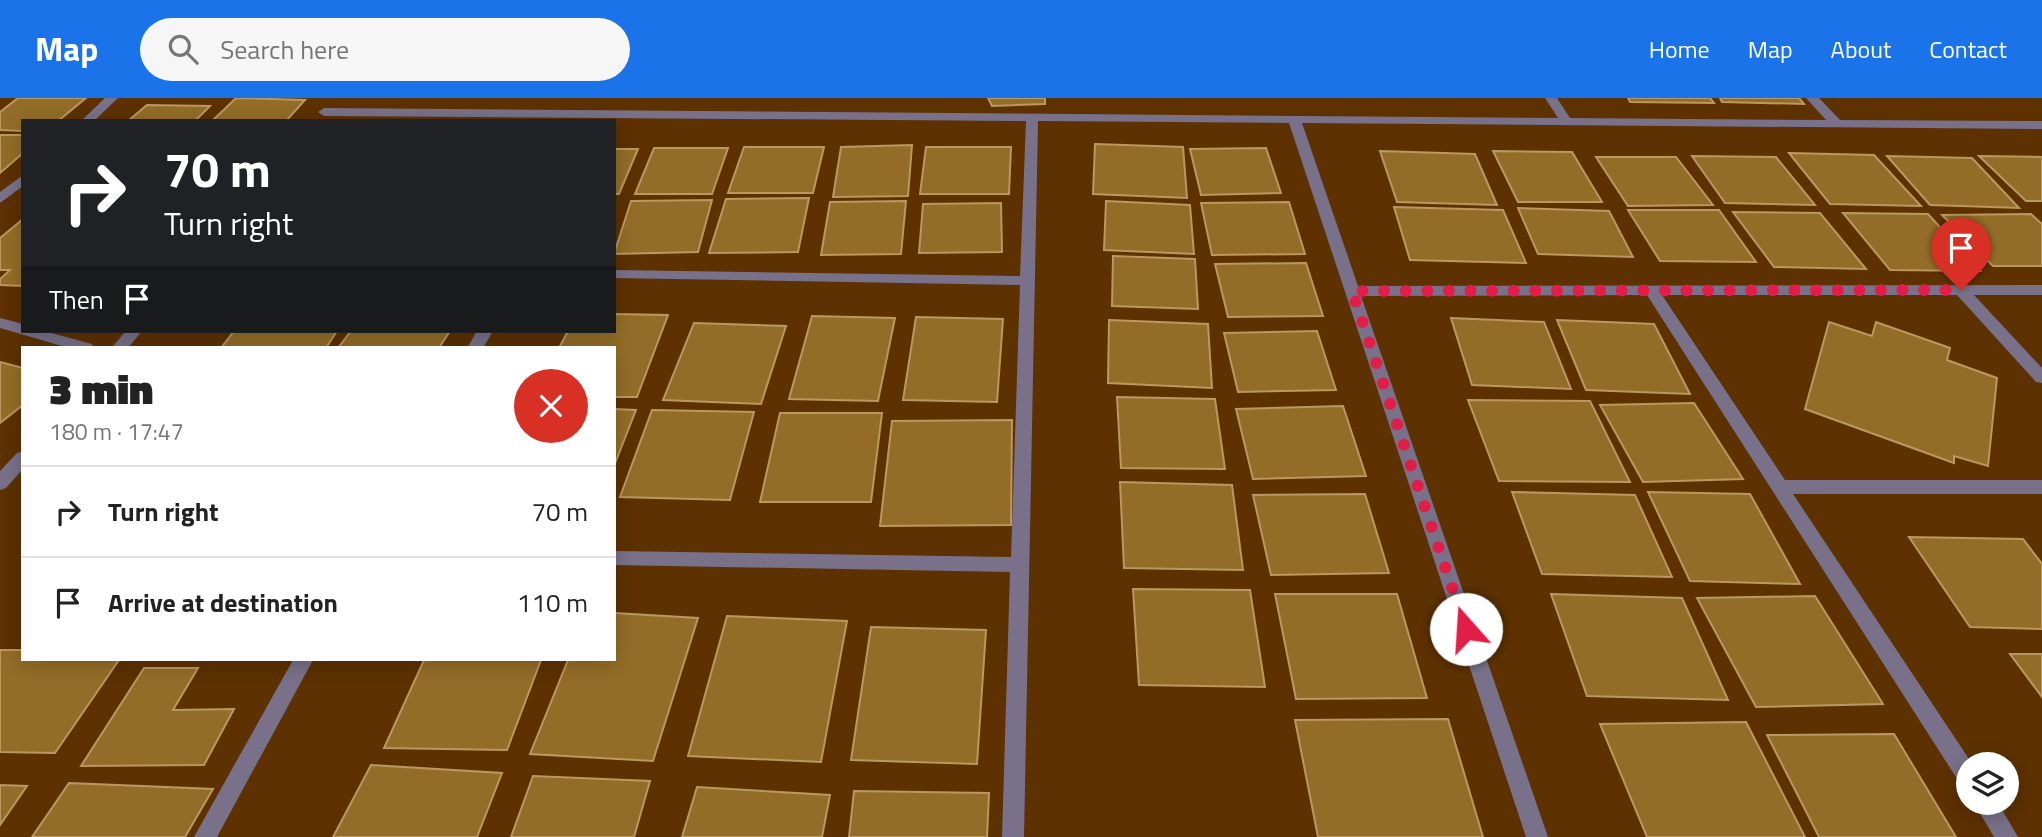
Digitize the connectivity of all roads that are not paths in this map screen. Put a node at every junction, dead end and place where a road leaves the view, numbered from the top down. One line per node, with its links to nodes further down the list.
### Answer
1 (112, 98): 11 (street)
2 (336, 98): 8 (street)
3 (588, 98): 7 (street)
4 (844, 98): 9 (street)
5 (1551, 98): 13 (street)
6 (1812, 98): 14 (street)
7 (579, 114): 8 (street); 9 (street)
8 (320, 116)
9 (839, 116): 10 (street)
10 (1032, 117): 12 (street); 19 (street)
11 (89, 119)
12 (1294, 119): 13 (street); 22 (street)
13 (1566, 121): 14 (street)
14 (1836, 123): 15 (street)
15 (2042, 125)
16 (21, 181): 17 (street)
17 (0, 199)
18 (616, 274): 19 (street)
19 (1028, 281): 34 (street)
20 (1961, 290): 21 (street); 23 (street); 28 (street)
21 (2042, 290)
22 (1352, 291): 23 (street); 40 (street)
23 (1652, 291): 31 (street)
24 (0, 323): 25 (street)
25 (21, 329)
26 (35, 333): 27 (street)
27 (79, 346)
28 (2042, 379)
29 (21, 459): 30 (street)
30 (0, 483)
31 (1780, 487): 32 (street); 36 (street)
32 (2042, 487)
33 (616, 558): 34 (street)
34 (1020, 565): 39 (street)
35 (302, 661): 38 (street)
36 (1956, 758)
37 (1993, 815): 41 (street)
38 (205, 837)
39 (1013, 837)
40 (1537, 837)
41 (2007, 837)

